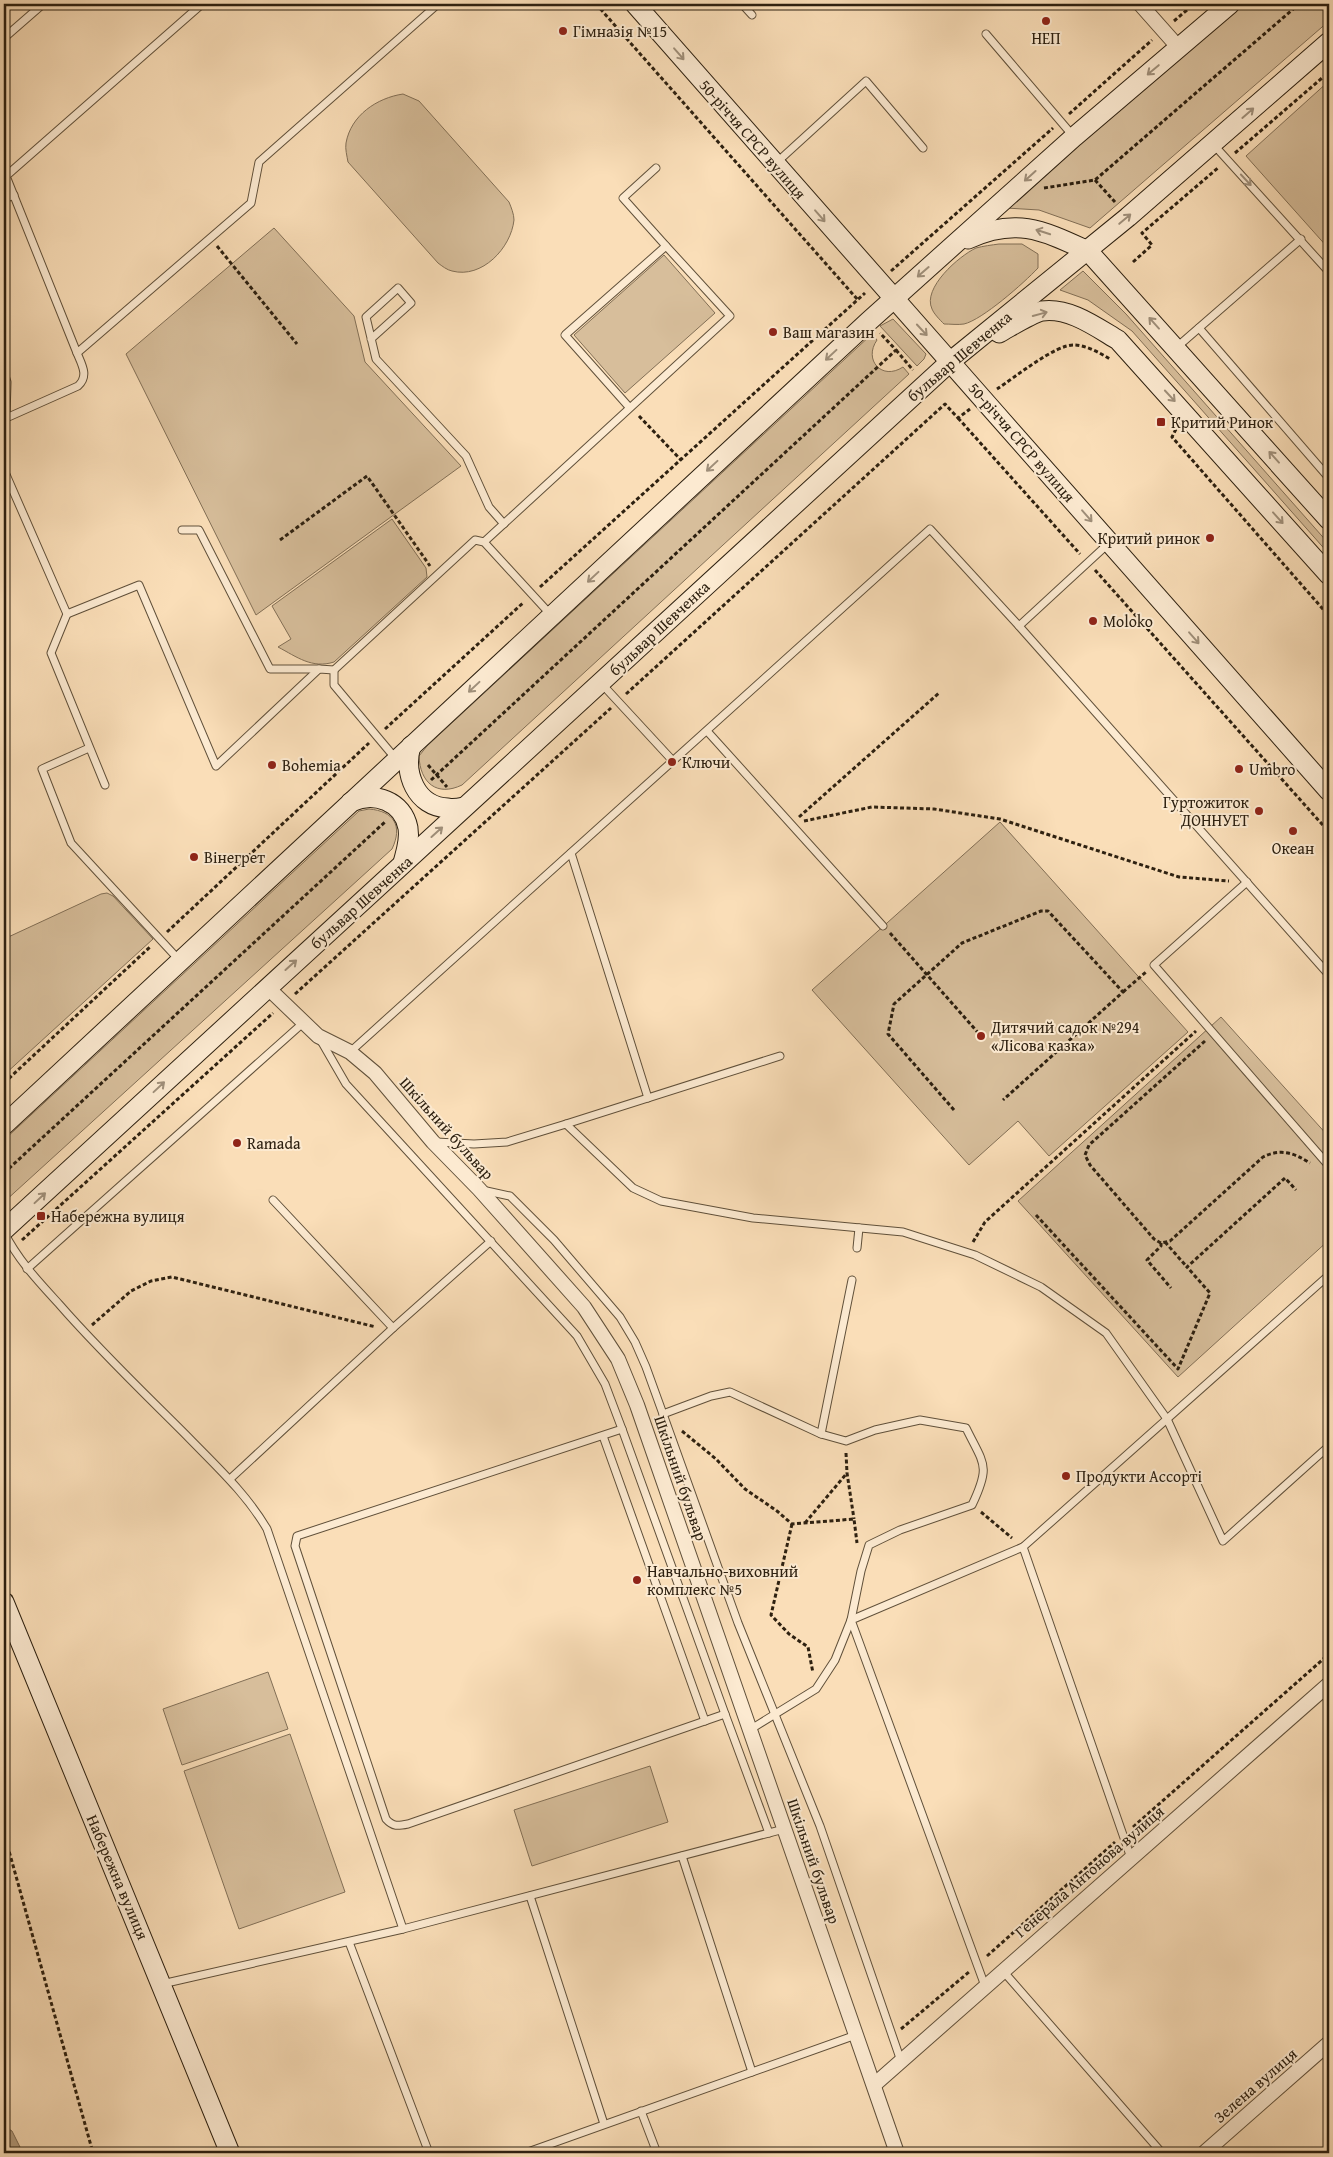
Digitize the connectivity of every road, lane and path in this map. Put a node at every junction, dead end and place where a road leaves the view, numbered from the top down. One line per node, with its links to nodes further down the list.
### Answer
1 (43, 4): 14 (lane)
2 (202, 4): 25 (lane)
3 (438, 4): 29 (lane)
4 (596, 4): 38 (path)
5 (635, 4): 21 (main road, 50-річчя СРСР вулиця, one-way to 21)
6 (742, 4): 11 (lane)
7 (1140, 4): 12 (street)
8 (1194, 4): 12 (path)
9 (1230, 4): 16 (main road)
10 (1299, 4): 23 (path)
11 (752, 15)
12 (1164, 30): 16 (street); 17 (path)
13 (986, 34): 17 (lane)
14 (4, 38)
15 (1329, 42): 19 (main road, бульвар Шевченка, one-way to 15)
16 (1179, 48): 18 (main road, one-way to 18)
17 (1060, 121): 18 (lane); 36 (path)
18 (1074, 137): 32 (main road, one-way to 32)
19 (1213, 144): 30 (lane, one-way to 30); 33 (main road, бульвар Шевченка, one-way to 19)
20 (923, 148): 21 (lane)
21 (775, 164): 36 (main road, 50-річчя СРСР вулиця, one-way to 36)
22 (656, 168): 31 (lane)
23 (1095, 180): 24 (path); 27 (path)
24 (1042, 188)
25 (14, 194): 26 (lane); 45 (lane)
26 (4, 199)
27 (1115, 202)
28 (1142, 234): 34 (path)
29 (210, 238): 42 (path); 45 (lane)
30 (1301, 239): 35 (lane); 39 (lane)
31 (666, 246): 51 (lane); 51 (lane)
32 (953, 246): 33 (main road, one-way to 32); 37 (main road, one-way to 37)
33 (1088, 250): 43 (main road, one-way to 33); 46 (main road, бульвар Шевченка)
34 (1133, 262)
35 (1329, 272)
36 (878, 282): 37 (main road, 50-річчя СРСР вулиця); 38 (path)
37 (893, 299): 46 (main road, 50-річчя СРСР вулиця, one-way to 46); 69 (main road, one-way to 69)
38 (858, 300): 55 (path)
39 (1199, 328): 43 (lane); 57 (lane)
40 (876, 329): 44 (path)
41 (371, 339): 41 (lane); 59 (lane)
42 (297, 344)
43 (1177, 348): 58 (main road, one-way to 43)
44 (896, 350): 48 (path); 84 (path)
45 (77, 353): 52 (lane)
46 (951, 361): 50 (main road, 50-річчя СРСР вулиця); 66 (main road, one-way to 66); 74 (main road, бульвар Шевченка)
47 (1113, 361): 50 (path)
48 (913, 370)
49 (4, 373): 52 (lane)
50 (984, 398): 53 (path); 63 (main road, 50-річчя СРСР вулиця, one-way to 63)
51 (629, 407): 55 (path); 59 (lane)
52 (5, 418)
53 (958, 418): 64 (path); 76 (path)
54 (1177, 426): 70 (path)
55 (681, 460): 67 (path)
56 (4, 470): 68 (lane)
57 (1329, 478)
58 (1329, 520)
59 (504, 524): 62 (lane)
60 (182, 530): 72 (lane)
61 (280, 540): 65 (path)
62 (484, 542): 65 (lane); 67 (lane)
63 (1111, 542): 64 (lane); 87 (main road, 50-річчя СРСР вулиця, one-way to 87)
64 (1088, 563): 71 (lane); 93 (path)
65 (436, 575): 73 (lane)
66 (1329, 575)
67 (531, 595): 69 (lane); 78 (path)
68 (67, 614): 72 (lane); 80 (lane)
69 (551, 616): 79 (main road, one-way to 79)
70 (1329, 616)
71 (1019, 626): 77 (lane); 96 (lane)
72 (319, 669): 73 (lane)
73 (334, 670): 78 (lane)
74 (600, 682): 76 (lane); 90 (main road, бульвар Шевченка)
75 (939, 693): 92 (path)
76 (618, 702): 83 (lane); 105 (path)
77 (707, 731): 83 (lane); 92 (lane)
78 (377, 735): 81 (lane); 98 (path)
79 (411, 746): 81 (main road); 88 (main road)
80 (89, 748): 85 (lane); 98 (lane)
81 (396, 759): 89 (main road)
82 (424, 760): 84 (path)
83 (673, 762): 94 (lane)
84 (437, 775): 86 (path); 88 (path)
85 (105, 785)
86 (447, 787)
87 (1329, 791)
88 (418, 793): 90 (main road)
89 (350, 802): 91 (main road); 99 (main road)
90 (464, 807): 95 (main road, бульвар Шевченка, one-way to 90)
91 (399, 810): 95 (main road); 124 (path)
92 (792, 824): 96 (path); 97 (lane)
93 (1329, 832)
94 (572, 853): 112 (lane); 115 (lane)
95 (403, 863): 103 (main road, бульвар Шевченка, one-way to 95)
96 (1247, 882): 101 (lane); 107 (lane)
97 (884, 926): 100 (path)
98 (159, 938): 99 (lane); 114 (path)
99 (180, 961): 111 (main road)
100 (926, 973): 104 (path); 110 (path); 118 (path)
101 (1329, 975)
102 (1140, 978): 104 (path)
103 (267, 987): 105 (street, Шкільний бульвар); 130 (main road, бульвар Шевченка, one-way to 103)
104 (1123, 992): 116 (path)
105 (284, 1004): 106 (street, Шкільний бульвар); 131 (path)
106 (303, 1023): 109 (street, Шкільний бульвар); 137 (lane)
107 (1204, 1024): 108 (lane); 135 (path)
108 (1213, 1034): 122 (lane); 133 (path)
109 (318, 1036): 112 (street, Шкільний бульвар); 132 (lane)
110 (981, 1036)
111 (86, 1049): 117 (main road); 120 (main road)
112 (350, 1052): 121 (street, Шкільний бульвар)
113 (780, 1056): 115 (lane)
114 (4, 1083)
115 (648, 1098): 119 (lane)
116 (1003, 1100)
117 (4, 1109)
118 (954, 1110)
119 (566, 1124): 121 (lane); 129 (lane)
120 (4, 1125)
121 (433, 1142): 125 (street, Шкільний бульвар)
122 (1329, 1166)
123 (1315, 1167): 133 (path)
124 (4, 1173)
125 (478, 1189): 143 (lane); 166 (street, Шкільний бульвар)
126 (1296, 1190): 136 (path)
127 (273, 1200): 141 (lane)
128 (1036, 1216): 136 (path)
129 (859, 1228): 134 (lane); 135 (lane)
130 (4, 1231): 137 (lane)
131 (29, 1234)
132 (491, 1242): 141 (lane); 145 (lane)
133 (1163, 1243): 136 (path); 140 (path)
134 (857, 1248)
135 (969, 1253): 144 (lane)
136 (1187, 1267)
137 (27, 1269): 142 (lane)
138 (1329, 1275): 144 (lane)
139 (852, 1280): 146 (lane)
140 (1171, 1288)
141 (392, 1329): 142 (path); 151 (lane)
142 (84, 1333): 151 (lane)
143 (663, 1414): 146 (lane); 155 (path); 164 (lane)
144 (1166, 1420): 149 (lane); 156 (lane)
145 (622, 1429): 147 (lane); 163 (lane)
146 (822, 1434): 148 (lane)
147 (603, 1436): 165 (lane); 165 (lane)
148 (846, 1441): 150 (path); 152 (lane)
149 (1329, 1446)
150 (847, 1472): 153 (path); 154 (path)
151 (230, 1479): 174 (lane)
152 (972, 1505): 156 (path); 157 (lane)
153 (854, 1519): 154 (path); 157 (path)
154 (804, 1523): 155 (path)
155 (792, 1524): 162 (path)
156 (1023, 1547): 159 (lane); 170 (lane)
157 (861, 1571): 159 (lane)
158 (4, 1602): 178 (main road, Набережна вулиця)
159 (851, 1620): 162 (lane); 176 (lane)
160 (1329, 1654): 170 (path)
161 (1329, 1684): 172 (street, Генерала Антонова вулиця)
162 (816, 1689): 164 (lane)
163 (725, 1714): 165 (lane); 169 (lane)
164 (774, 1716): 166 (lane); 181 (lane)
165 (705, 1721)
166 (751, 1729): 167 (street, Шкільний бульвар)
167 (784, 1829): 169 (lane); 180 (street, Шкільний бульвар)
168 (4, 1833): 188 (path)
169 (768, 1833): 171 (lane)
170 (1124, 1834): 172 (lane); 176 (path)
171 (682, 1856): 173 (lane); 184 (lane)
172 (1131, 1858): 177 (street, Генерала Антонова вулиця)
173 (530, 1896): 174 (lane); 187 (lane)
174 (403, 1929): 175 (lane)
175 (349, 1942): 178 (lane); 190 (lane)
176 (977, 1964): 179 (lane); 181 (path)
177 (1002, 1970): 179 (street, Генерала Антонова вулиця); 194 (lane)
178 (162, 1984): 189 (main road, Набережна вулиця)
179 (985, 1986): 183 (street, Генерала Антонова вулиця)
180 (856, 2035): 184 (lane); 185 (street, Шкільний бульвар)
181 (892, 2036): 183 (lane)
182 (1329, 2043): 195 (street, Зелена вулиця)
183 (901, 2061): 185 (street, Генерала Антонова вулиця)
184 (752, 2072): 186 (lane)
185 (874, 2086): 193 (street, Шкільний бульвар)
186 (641, 2111): 187 (lane); 192 (lane)
187 (604, 2124): 191 (lane)
188 (93, 2153)
189 (230, 2153)
190 (429, 2153)
191 (525, 2153)
192 (657, 2153)
193 (897, 2153)
194 (1162, 2153)
195 (1204, 2153)

